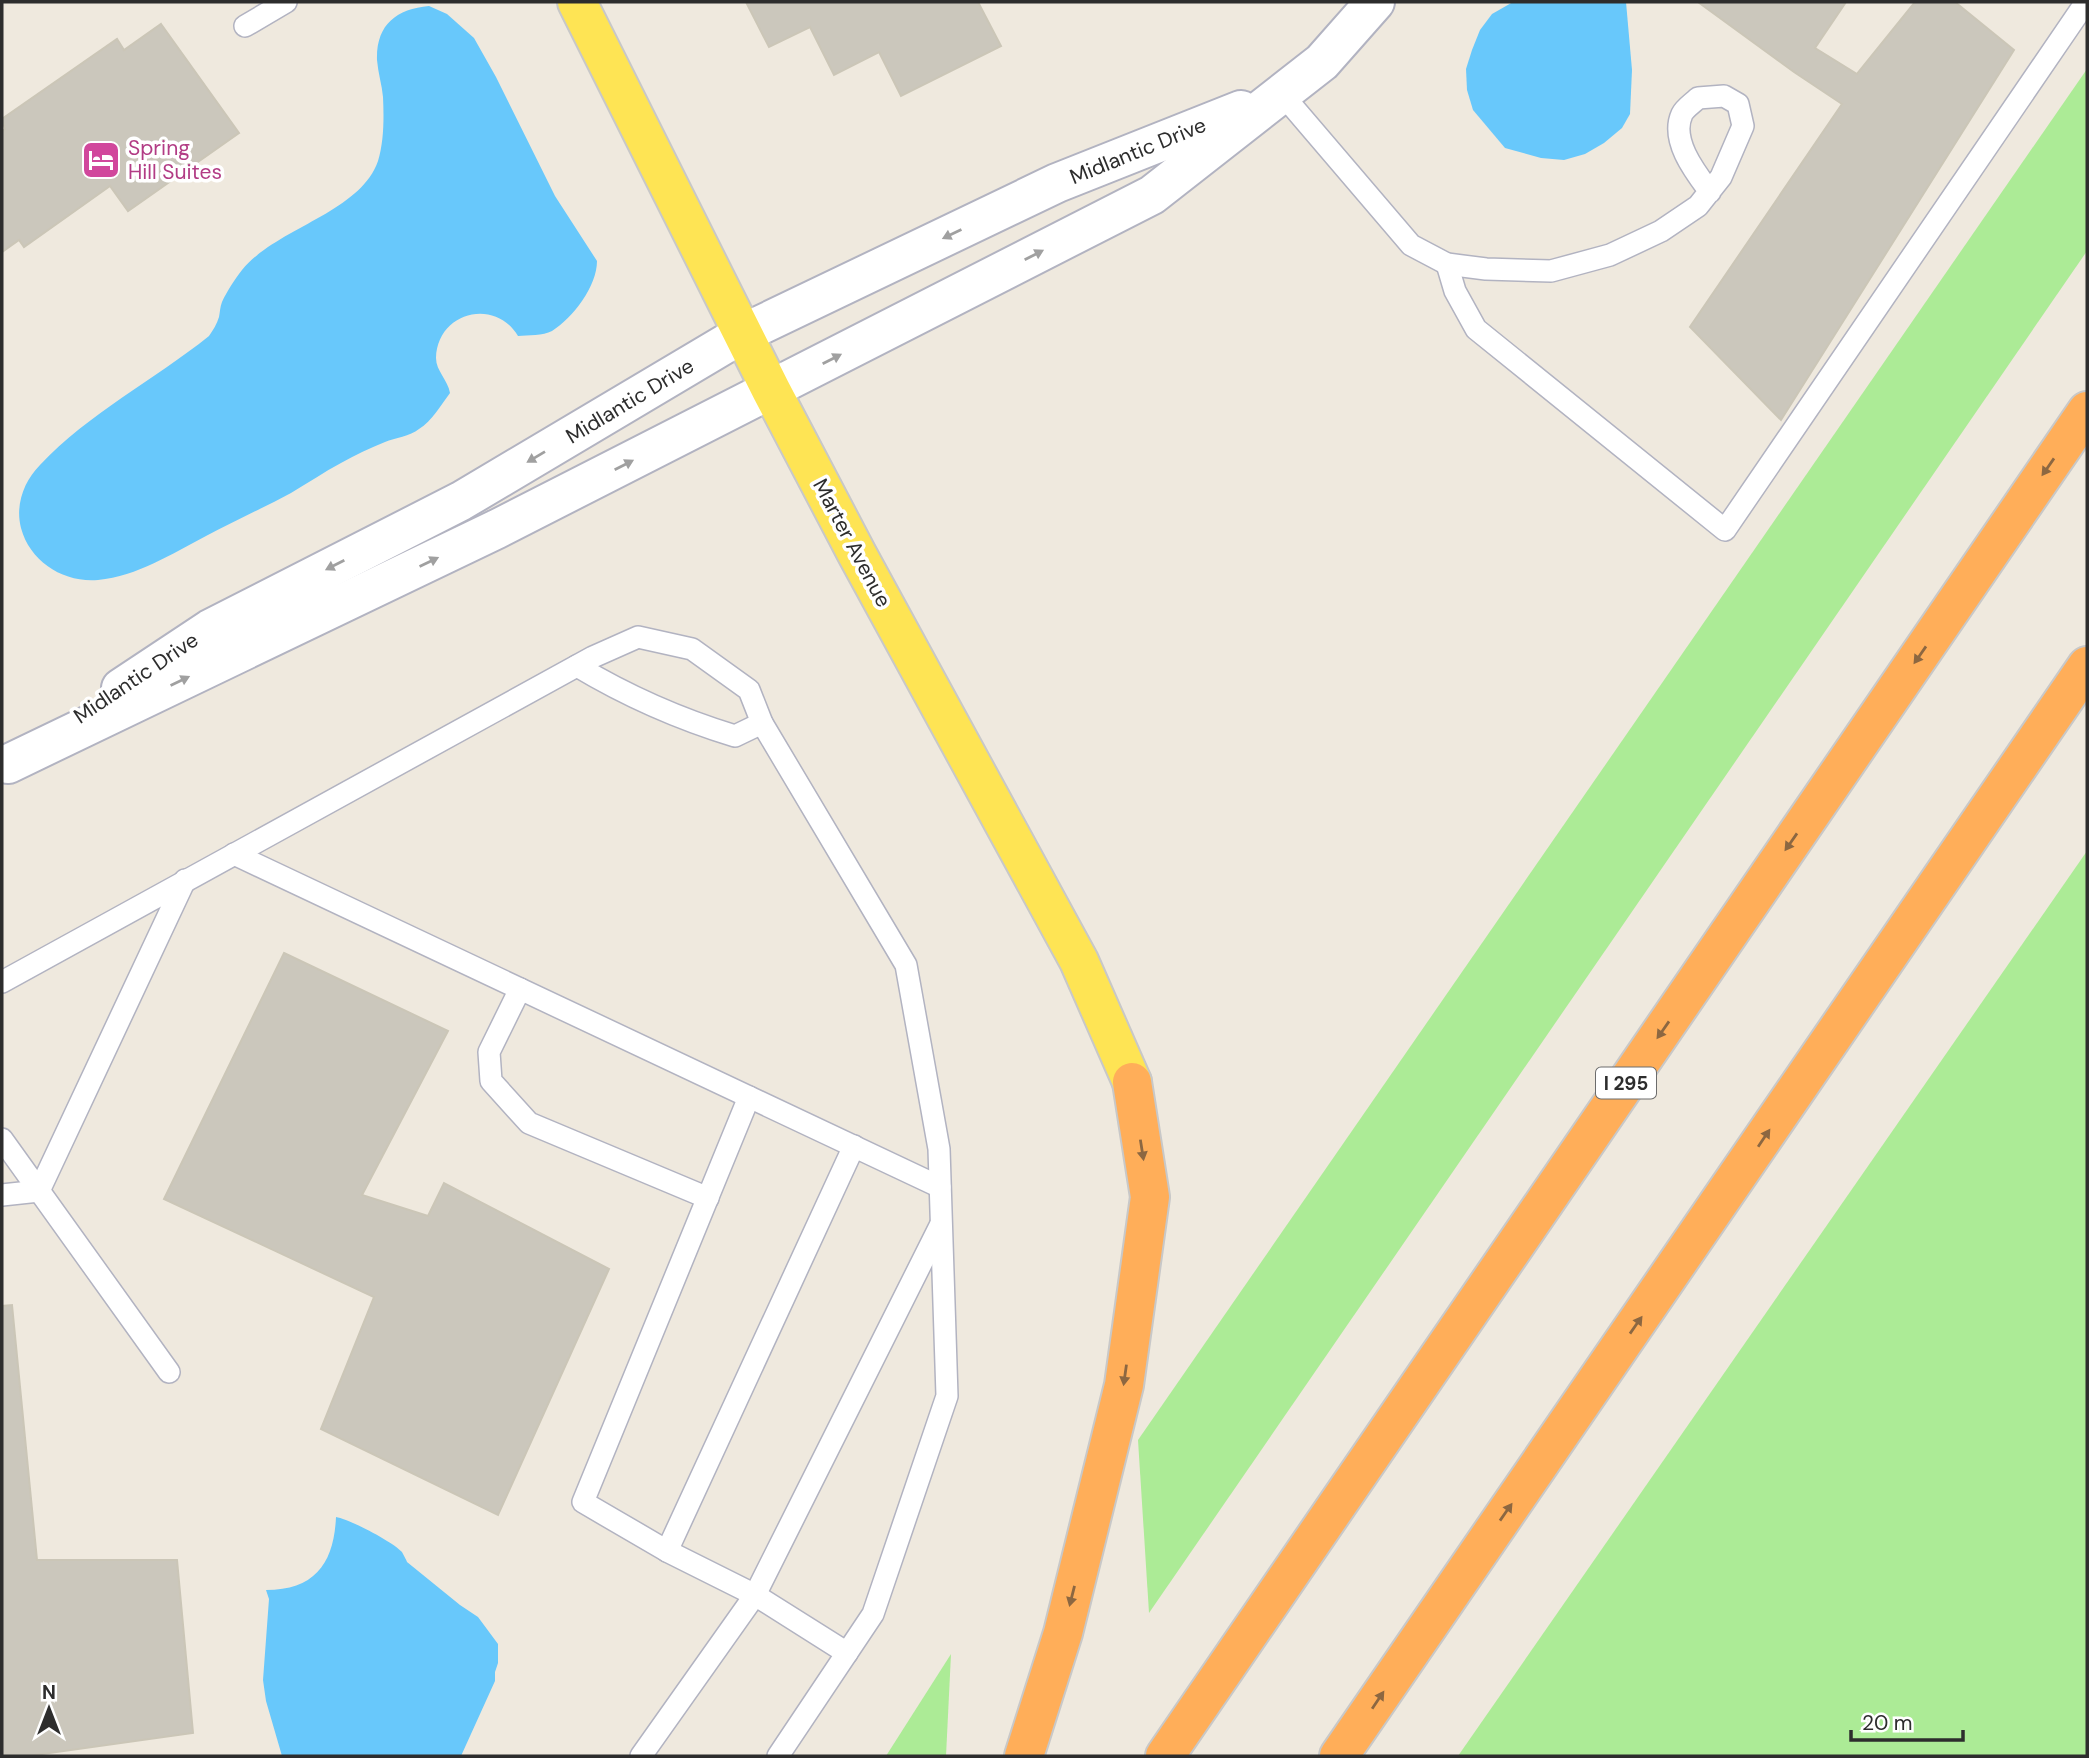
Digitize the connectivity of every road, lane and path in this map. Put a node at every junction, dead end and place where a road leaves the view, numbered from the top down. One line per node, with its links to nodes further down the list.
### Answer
1 (286, 2): 5 (lane)
2 (577, 2): 9 (main road, Marter Avenue)
3 (1375, 2): 6 (street, Midlantic Drive)
4 (2086, 2): 8 (lane)
5 (245, 26)
6 (1282, 94): 8 (lane); 9 (street, Midlantic Drive, one-way to 9); 10 (street, Midlantic Drive, one-way to 6)
7 (1710, 191): 8 (lane)
8 (1447, 264)
9 (741, 334): 10 (main road, Marter Avenue); 15 (street, Midlantic Drive, one-way to 15)
10 (771, 390): 15 (street, Midlantic Drive, one-way to 10); 20 (main road, Marter Avenue)
11 (2087, 411): 36 (highway, I 295, one-way to 36)
12 (577, 666): 14 (lane); 14 (lane); 16 (lane)
13 (2087, 666): 37 (highway, one-way to 13)
14 (762, 723): 24 (lane)
15 (5, 766)
16 (234, 854): 17 (lane); 19 (lane)
17 (185, 880): 18 (lane); 25 (lane)
18 (2, 982)
19 (520, 989): 21 (lane); 27 (lane)
20 (1132, 1082): 35 (highway, one-way to 35)
21 (749, 1097): 23 (lane); 27 (lane)
22 (2, 1139): 25 (lane)
23 (854, 1146): 24 (lane); 30 (lane)
24 (940, 1187): 28 (lane)
25 (39, 1191): 26 (lane); 29 (lane)
26 (2, 1195)
27 (708, 1198): 30 (lane)
28 (941, 1224): 31 (lane); 32 (lane)
29 (169, 1371)
30 (667, 1550): 31 (lane)
31 (755, 1595): 32 (lane); 33 (lane)
32 (847, 1653): 34 (lane)
33 (641, 1756)
34 (778, 1756)
35 (1024, 1756)
36 (1165, 1756)
37 (1339, 1756)

